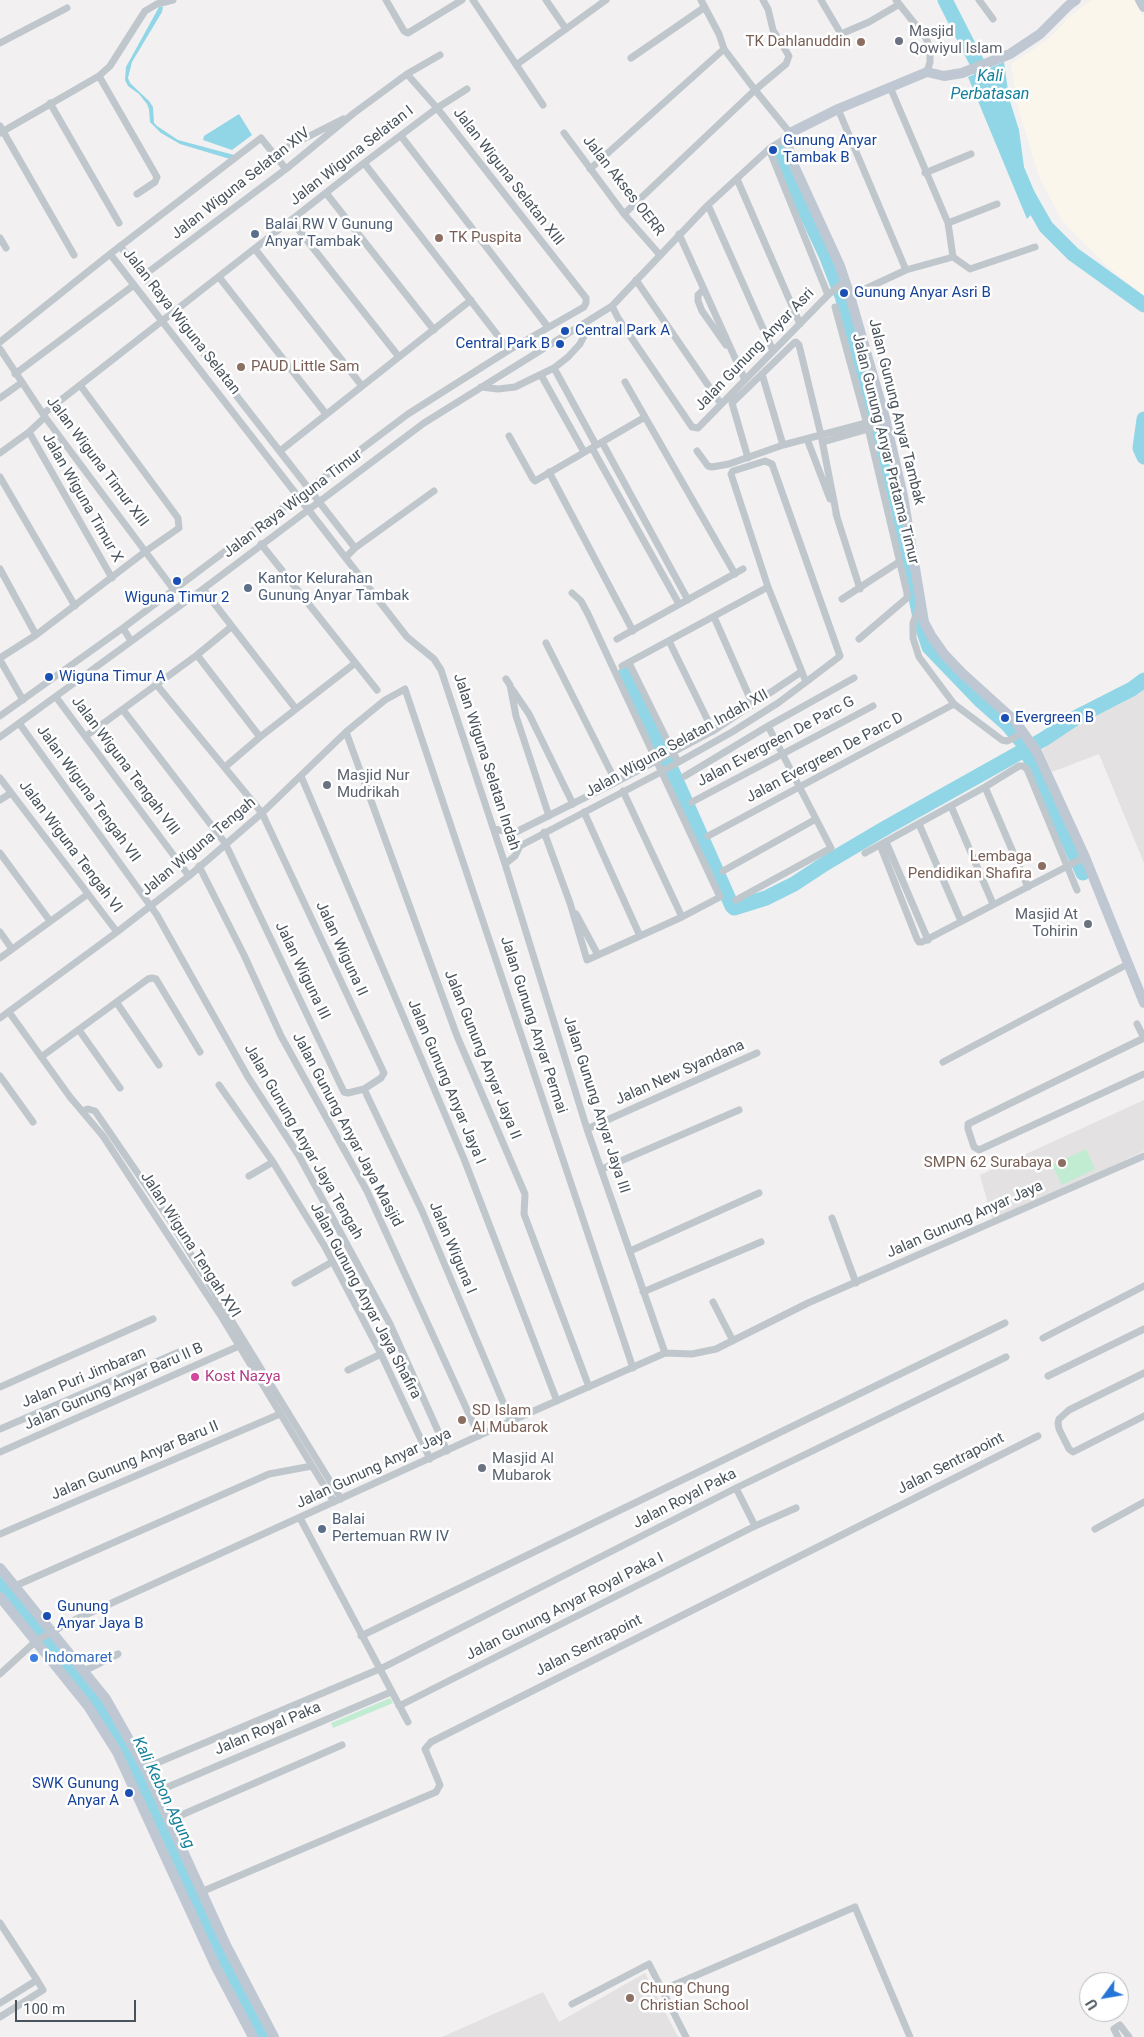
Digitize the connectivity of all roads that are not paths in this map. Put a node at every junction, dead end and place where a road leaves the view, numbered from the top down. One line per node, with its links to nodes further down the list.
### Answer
1 (173, 0): 25 (street)
2 (386, 0): 3 (street)
3 (462, 0)
4 (473, 0): 22 (street)
5 (546, 0): 17 (street)
6 (606, 0): 17 (street)
7 (763, 0): 28 (street)
8 (821, 0): 12 (street)
9 (979, 0): 16 (street)
10 (1076, 0): 23 (street)
11 (1140, 0): 14 (street)
12 (897, 2): 23 (street)
13 (703, 4): 19 (street); 21 (street)
14 (1144, 7)
15 (67, 8): 18 (street)
16 (993, 19)
17 (566, 29): 22 (street)
18 (0, 42)
19 (724, 49): 28 (street); 43 (street)
20 (440, 55): 24 (street, Jalan Wiguna Selatan XIV)
21 (631, 58)
22 (516, 65): 30 (street)
23 (927, 72): 26 (street)
24 (407, 74): 31 (street, Jalan Wiguna Selatan XIII); 33 (street, Jalan Wiguna Selatan XIV)
25 (99, 76): 29 (street); 47 (street)
26 (890, 87): 32 (street); 44 (street)
27 (467, 89): 31 (street, Jalan Wiguna Selatan I)
28 (754, 90): 37 (street); 50 (street)
29 (50, 103): 34 (street); 52 (street)
30 (543, 105)
31 (437, 108): 36 (street, Jalan Wiguna Selatan I); 72 (street, Jalan Wiguna Selatan XIII)
32 (838, 109): 37 (street); 64 (street)
33 (354, 113): 39 (street, Jalan Wiguna Selatan XIV); 42 (street, Jalan Wiguna Selatan XIV)
34 (1, 130): 62 (street)
35 (564, 132): 43 (street, Jalan Akses OERR)
36 (401, 136): 41 (street, Jalan Wiguna Selatan I); 80 (street)
37 (788, 136): 38 (street, Jalan Raya Wiguna Timur); 68 (street, Jalan Gunung Anyar Tambak)
38 (769, 149): 45 (street, Jalan Raya Wiguna Timur); 70 (street, Jalan Gunung Anyar Asri)
39 (274, 154): 42 (street); 56 (street)
40 (971, 154): 44 (street)
41 (364, 163): 46 (street, Jalan Wiguna Selatan I); 73 (street)
42 (286, 170): 65 (street, Jalan Wiguna Selatan XIV)
43 (590, 170): 50 (street, Jalan Akses OERR)
44 (925, 173): 53 (street)
45 (737, 179): 49 (street, Jalan Raya Wiguna Timur); 79 (street)
46 (326, 193): 51 (street, Jalan Wiguna Selatan I); 81 (street)
47 (138, 194)
48 (997, 204): 53 (street)
49 (708, 205): 54 (street, Jalan Raya Wiguna Timur); 85 (street)
50 (624, 214): 61 (street, Jalan Akses OERR)
51 (291, 220): 59 (street, Jalan Wiguna Selatan I); 86 (street)
52 (119, 223)
53 (948, 223): 63 (street)
54 (679, 234): 61 (street, Jalan Raya Wiguna Timur); 91 (street)
55 (0, 238): 58 (street)
56 (120, 246): 60 (street, Jalan Raya Wiguna Selatan); 65 (street, Jalan Raya Wiguna Selatan)
57 (1035, 247): 63 (street)
58 (6, 248)
59 (255, 249): 66 (street, Jalan Wiguna Selatan I); 95 (street)
60 (110, 254): 69 (street, Jalan Raya Wiguna Selatan); 82 (street)
61 (660, 255): 67 (street, Jalan Raya Wiguna Timur)
62 (74, 256)
63 (953, 257): 64 (street)
64 (906, 270): 71 (street)
65 (143, 276): 76 (street, Jalan Raya Wiguna Selatan)
66 (218, 278): 76 (street, Jalan Wiguna Selatan I); 99 (street)
67 (636, 280): 74 (street, Jalan Raya Wiguna Timur); 98 (street)
68 (842, 283): 70 (street, Jalan Gunung Anyar Asri); 71 (street, Jalan Gunung Anyar Tambak)
69 (134, 285): 77 (street, Jalan Raya Wiguna Selatan); 88 (street)
70 (830, 294): 79 (street, Jalan Gunung Anyar Asri)
71 (850, 296): 102 (street, Jalan Gunung Anyar Tambak)
72 (586, 298): 80 (street, Jalan Raya Wiguna Timur)
73 (471, 300): 81 (street); 84 (street)
74 (612, 306): 78 (street, Jalan Raya Wiguna Timur); 98 (street, Jalan Gunung Anyar Asri)
75 (835, 307): 102 (street, Jalan Gunung Anyar Pratama Timur)
76 (172, 313): 77 (street, Jalan Wiguna Selatan I); 109 (street, Jalan Raya Wiguna Selatan)
77 (162, 321): 94 (street, Jalan Wiguna Selatan I); 118 (street, Jalan Raya Wiguna Selatan)
78 (587, 322): 87 (street); 96 (street, Jalan Raya Wiguna Timur)
79 (800, 324): 85 (street, Jalan Gunung Anyar Asri)
80 (548, 326): 84 (street, Jalan Raya Wiguna Timur)
81 (434, 330): 86 (street)
82 (0, 342)
83 (0, 349): 88 (street, Jalan Wiguna Timur XIII)
84 (508, 350): 116 (street, Jalan Raya Wiguna Timur)
85 (773, 352): 91 (street, Jalan Gunung Anyar Asri)
86 (399, 357): 95 (street)
87 (554, 368): 90 (street); 107 (street)
88 (15, 374): 93 (street, Jalan Wiguna Timur XIII)
89 (762, 374): 106 (street); 108 (street); 113 (street)
90 (541, 376): 96 (street); 111 (street)
91 (745, 380): 98 (street, Jalan Gunung Anyar Asri)
92 (625, 382): 101 (street)
93 (21, 383): 97 (street); 100 (street, Jalan Wiguna Timur XIII)
94 (80, 385): 100 (street, Jalan Wiguna Selatan I); 124 (street)
95 (362, 386): 99 (street)
96 (481, 387): 119 (street, Jalan Raya Wiguna Timur)
97 (0, 398)
98 (721, 404)
99 (326, 414): 109 (street)
100 (44, 416): 103 (street, Jalan Wiguna Selatan I); 124 (street, Jalan Wiguna Timur XIII)
101 (645, 417): 107 (street); 129 (street)
102 (876, 423): 106 (street); 126 (street, Jalan Gunung Anyar Pratama Timur); 140 (street, Jalan Gunung Anyar Tambak)
103 (29, 432): 112 (street, Jalan Wiguna Selatan I); 130 (street, Jalan Wiguna Timur X)
104 (509, 436): 114 (street)
105 (807, 439): 106 (street); 108 (street); 121 (street)
106 (822, 439): 121 (street)
107 (597, 445): 111 (street); 137 (street); 138 (street)
108 (784, 445): 113 (street)
109 (280, 451): 116 (street, Jalan Raya Wiguna Selatan)
110 (697, 451): 113 (street)
111 (584, 452): 114 (street)
112 (0, 453)
113 (748, 458)
114 (549, 472): 144 (street)
115 (0, 477): 139 (street)
116 (309, 488): 118 (street, Jalan Raya Wiguna Timur); 119 (street, Jalan Raya Wiguna Selatan)
117 (434, 491): 123 (street)
118 (298, 496): 120 (street, Jalan Raya Wiguna Selatan); 134 (street, Jalan Raya Wiguna Timur)
119 (320, 502): 120 (street, Jalan Raya Wiguna Timur); 123 (street, Jalan Raya Wiguna Selatan)
120 (308, 510): 122 (street, Jalan Raya Wiguna Timur); 125 (street, Jalan Raya Wiguna Selatan)
121 (837, 518): 133 (street)
122 (263, 547): 132 (street, Jalan Raya Wiguna Timur); 154 (street)
123 (355, 548): 125 (street)
124 (146, 551): 130 (street); 134 (street, Jalan Wiguna Timur XIII)
125 (346, 557): 151 (street, Jalan Raya Wiguna Selatan)
126 (900, 562): 133 (street); 147 (street, Jalan Gunung Anyar Pratama Timur)
127 (0, 569): 145 (street)
128 (743, 569): 129 (street)
129 (736, 574): 137 (street)
130 (112, 578): 139 (street)
131 (768, 587): 141 (street); 155 (street); 157 (street, Jalan Wiguna Selatan Indah XII)
132 (203, 589): 142 (street); 148 (street, Jalan Raya Wiguna Timur)
133 (860, 589): 136 (street)
134 (174, 590): 143 (street, Jalan Raya Wiguna Timur)
135 (572, 593): 179 (street)
136 (842, 599)
137 (688, 600): 138 (street)
138 (679, 604): 144 (street)
139 (75, 606): 145 (street)
140 (920, 607): 163 (street); 173 (street, Jalan Gunung Anyar Tambak)
141 (714, 617): 149 (street); 164 (street)
142 (231, 627): 152 (street); 166 (street)
143 (123, 628): 148 (street); 162 (street, Jalan Raya Wiguna Timur)
144 (632, 631): 146 (street)
145 (36, 635): 153 (street)
146 (617, 639)
147 (860, 639)
148 (131, 641): 161 (street, Jalan Raya Wiguna Timur)
149 (669, 641): 171 (street); 177 (street)
150 (546, 643): 186 (street)
151 (419, 648): 200 (street, Jalan Wiguna Selatan Indah)
152 (196, 655): 158 (street); 176 (street)
153 (0, 659): 162 (street)
154 (354, 664): 159 (street); 166 (street)
155 (801, 672): 157 (street); 164 (street, Jalan Wiguna Selatan Indah XII)
156 (854, 678): 170 (street)
157 (806, 682): 180 (street, Jalan Wiguna Selatan Indah XII)
158 (156, 684): 167 (street); 181 (street)
159 (377, 690)
160 (406, 690): 172 (street, Jalan Wiguna Tengah); 277 (street, Jalan Gunung Anyar Permai)
161 (56, 697): 169 (street, Jalan Raya Wiguna Timur); 174 (street, Jalan Wiguna Tengah VIII)
162 (23, 700): 168 (street, Jalan Raya Wiguna Timur)
163 (954, 704): 173 (street); 188 (street, Jalan Evergreen De Parc D)
164 (753, 705): 171 (street, Jalan Wiguna Selatan Indah XII)
165 (873, 706): 178 (street, Jalan Evergreen De Parc G)
166 (296, 709): 176 (street)
167 (124, 710): 174 (street); 204 (street)
168 (0, 716)
169 (19, 723): 175 (street, Jalan Raya Wiguna Timur); 221 (street, Jalan Wiguna Tengah VII)
170 (768, 726): 178 (street); 184 (street)
171 (713, 731): 177 (street, Jalan Wiguna Selatan Indah XII)
172 (346, 732): 183 (street, Jalan Wiguna Tengah); 282 (street, Jalan Gunung Anyar Jaya II)
173 (1019, 734): 209 (street, Jalan Gunung Anyar Tambak)
174 (86, 736): 214 (street, Jalan Wiguna Tengah VIII)
175 (0, 737)
176 (260, 737): 181 (street)
177 (670, 754): 179 (street, Jalan Wiguna Selatan Indah XII); 180 (street)
178 (782, 755): 188 (street); 192 (street, Jalan Evergreen De Parc G)
179 (658, 761): 182 (street); 186 (street, Jalan Wiguna Selatan Indah XII)
180 (676, 763): 182 (street, Jalan Wiguna Selatan Indah XII)
181 (225, 767): 196 (street)
182 (663, 771): 189 (street, Jalan Wiguna Selatan Indah XII); 222 (street)
183 (301, 776): 196 (street, Jalan Wiguna Tengah); 283 (street, Jalan Gunung Anyar Jaya I)
184 (685, 776)
185 (0, 778): 190 (street, Jalan Wiguna Tengah VI)
186 (616, 782): 193 (street, Jalan Wiguna Selatan Indah XII)
187 (985, 787): 194 (street); 212 (street); 215 (street)
188 (800, 788): 198 (street); 203 (street, Jalan Evergreen De Parc D)
189 (624, 791): 195 (street, Jalan Wiguna Selatan Indah XII); 222 (street)
190 (11, 793): 191 (street); 217 (street, Jalan Wiguna Tengah VI)
191 (0, 800)
192 (692, 802)
193 (573, 804): 197 (street, Jalan Wiguna Selatan Indah XII); 197 (street)
194 (951, 806): 199 (street); 220 (street)
195 (584, 812): 201 (street, Jalan Wiguna Selatan Indah XII); 227 (street)
196 (262, 813): 204 (street, Jalan Wiguna Tengah); 248 (street, Jalan Wiguna II)
197 (549, 816): 202 (street, Jalan Wiguna Selatan Indah XII)
198 (816, 819): 213 (street); 218 (street)
199 (919, 824): 205 (street); 224 (street)
200 (494, 829): 202 (street); 210 (street, Jalan Wiguna Selatan Indah)
201 (544, 832): 206 (street, Jalan Wiguna Selatan Indah XII); 219 (street)
202 (514, 833): 206 (street)
203 (708, 836)
204 (225, 843): 211 (street, Jalan Wiguna Tengah); 248 (street, Jalan Wiguna III)
205 (883, 843): 208 (street); 224 (street)
206 (520, 846): 210 (street, Jalan Wiguna Selatan Indah XII)
207 (0, 853): 223 (street)
208 (865, 853)
209 (1083, 858): 212 (street); 231 (street, Jalan Gunung Anyar Tambak)
210 (505, 864): 252 (street, Jalan Gunung Anyar Jaya III)
211 (199, 866): 214 (street, Jalan Wiguna Tengah); 288 (street, Jalan Gunung Anyar Jaya Masjid)
212 (1068, 866): 215 (street); 216 (street)
213 (723, 871)
214 (189, 876): 221 (street, Jalan Wiguna Tengah)
215 (1028, 886): 220 (street)
216 (1077, 890)
217 (88, 894): 223 (street); 226 (street, Jalan Wiguna Tengah VI)
218 (736, 900)
219 (570, 903): 230 (street); 230 (street)
220 (993, 904): 224 (street)
221 (152, 906): 226 (street, Jalan Wiguna Tengah); 290 (street, Jalan Gunung Anyar Jaya Tengah)
222 (682, 917): 227 (street)
223 (50, 920): 228 (street)
224 (961, 921)
225 (0, 932): 228 (street)
226 (117, 932): 234 (street, Jalan Wiguna Tengah)
227 (640, 936): 230 (street)
228 (12, 949): 229 (street)
229 (1, 955)
230 (598, 955)
231 (1128, 964): 233 (street, Jalan Gunung Anyar Tambak); 242 (street)
232 (117, 1003): 237 (street); 239 (street); 243 (street)
233 (1144, 1003)
234 (8, 1012): 235 (street, Jalan Wiguna Tengah); 241 (street, Jalan Wiguna Tengah XVI)
235 (0, 1018)
236 (1137, 1024): 238 (street)
237 (79, 1030): 241 (street); 247 (street)
238 (1144, 1038): 244 (street)
239 (200, 1052)
240 (757, 1054): 252 (street, Jalan New Syandana)
241 (41, 1057): 250 (street, Jalan Wiguna Tengah XVI)
242 (942, 1062)
243 (159, 1065)
244 (1144, 1074)
245 (0, 1076): 251 (street)
246 (220, 1085): 254 (street, Jalan Gunung Anyar Jaya Shafira)
247 (120, 1088)
248 (364, 1089): 286 (street, Jalan Wiguna I)
249 (739, 1110): 255 (street)
250 (82, 1111): 272 (street, Jalan Wiguna Tengah XVI); 295 (street)
251 (33, 1122)
252 (587, 1129): 255 (street, Jalan Gunung Anyar Jaya III)
253 (1144, 1156): 263 (street, Jalan Gunung Anyar Jaya)
254 (272, 1162): 256 (street); 261 (street, Jalan Gunung Anyar Jaya Shafira)
255 (602, 1169): 260 (street, Jalan Gunung Anyar Jaya III)
256 (249, 1176)
257 (759, 1193): 260 (street)
258 (832, 1218): 263 (street)
259 (760, 1242): 265 (street)
260 (630, 1251): 265 (street, Jalan Gunung Anyar Jaya III)
261 (332, 1262): 262 (street); 274 (street, Jalan Gunung Anyar Jaya Shafira)
262 (295, 1283)
263 (856, 1283): 271 (street, Jalan Gunung Anyar Jaya)
264 (1144, 1286): 270 (street)
265 (644, 1292): 275 (street, Jalan Gunung Anyar Jaya III)
266 (713, 1302): 271 (street)
267 (153, 1319): 281 (street)
268 (1006, 1323): 306 (street)
269 (1144, 1328): 280 (street)
270 (1043, 1338)
271 (733, 1341): 275 (street, Jalan Gunung Anyar Jaya)
272 (239, 1346): 284 (street, Jalan Wiguna Tengah XVI); 291 (street, Jalan Gunung Anyar Baru II B)
273 (179, 1352): 287 (street, Jalan Puri Jimbaran)
274 (381, 1354): 278 (street); 292 (street, Jalan Gunung Anyar Jaya Shafira)
275 (665, 1354): 277 (street, Jalan Gunung Anyar Jaya)
276 (1006, 1357): 294 (street, Jalan Royal Paka)
277 (633, 1368): 282 (street, Jalan Gunung Anyar Jaya)
278 (348, 1370)
279 (1144, 1373): 285 (street)
280 (1048, 1376)
281 (0, 1387)
282 (590, 1387): 283 (street, Jalan Gunung Anyar Jaya)
283 (556, 1401): 286 (street, Jalan Gunung Anyar Jaya)
284 (280, 1414): 293 (street, Jalan Wiguna Tengah XVI); 301 (street, Jalan Gunung Anyar Baru II)
285 (1144, 1416)
286 (511, 1421): 288 (street, Jalan Gunung Anyar Jaya)
287 (0, 1429)
288 (479, 1436): 290 (street, Jalan Gunung Anyar Jaya)
289 (1038, 1436): 319 (street, Jalan Sentrapoint)
290 (447, 1450): 292 (street, Jalan Gunung Anyar Jaya)
291 (0, 1452)
292 (430, 1459): 295 (street, Jalan Gunung Anyar Jaya)
293 (312, 1466): 295 (street, Jalan Wiguna Tengah XVI); 303 (street)
294 (736, 1488): 299 (street); 309 (street, Jalan Royal Paka)
295 (338, 1500): 298 (street, Jalan Gunung Anyar Jaya)
296 (1144, 1502): 300 (street)
297 (796, 1508): 299 (street, Jalan Gunung Anyar Royal Paka I)
298 (300, 1518): 305 (street, Jalan Gunung Anyar Jaya); 306 (street)
299 (750, 1529): 313 (street, Jalan Gunung Anyar Royal Paka I)
300 (1095, 1529)
301 (0, 1534)
302 (0, 1568): 303 (street)
303 (15, 1586): 305 (street)
304 (0, 1597): 307 (street)
305 (49, 1633): 307 (street, Jalan Gunung Anyar Jaya); 310 (street)
306 (361, 1636): 309 (street)
307 (37, 1640): 311 (street, Jalan Gunung Anyar Jaya); 326 (street)
308 (118, 1654): 310 (street)
309 (379, 1670): 312 (street); 316 (street, Jalan Royal Paka)
310 (84, 1671): 316 (street)
311 (0, 1674)
312 (392, 1692): 313 (street); 317 (street, Jalan Royal Paka)
313 (399, 1706): 314 (street)
314 (408, 1722)
315 (342, 1745): 318 (street)
316 (144, 1768): 317 (street)
317 (156, 1792): 318 (street)
318 (170, 1820): 319 (street)
319 (201, 1892): 327 (street)
320 (0, 1923): 321 (street)
321 (36, 1980): 323 (street); 325 (street)
322 (662, 1990): 324 (street); 328 (street); 329 (street)
323 (0, 2003)
324 (572, 2004)
325 (0, 2017)
326 (253, 2037)
327 (274, 2037)
328 (686, 2037)
329 (910, 2037)
330 (1118, 2037): 331 (street)
331 (1129, 2037)

